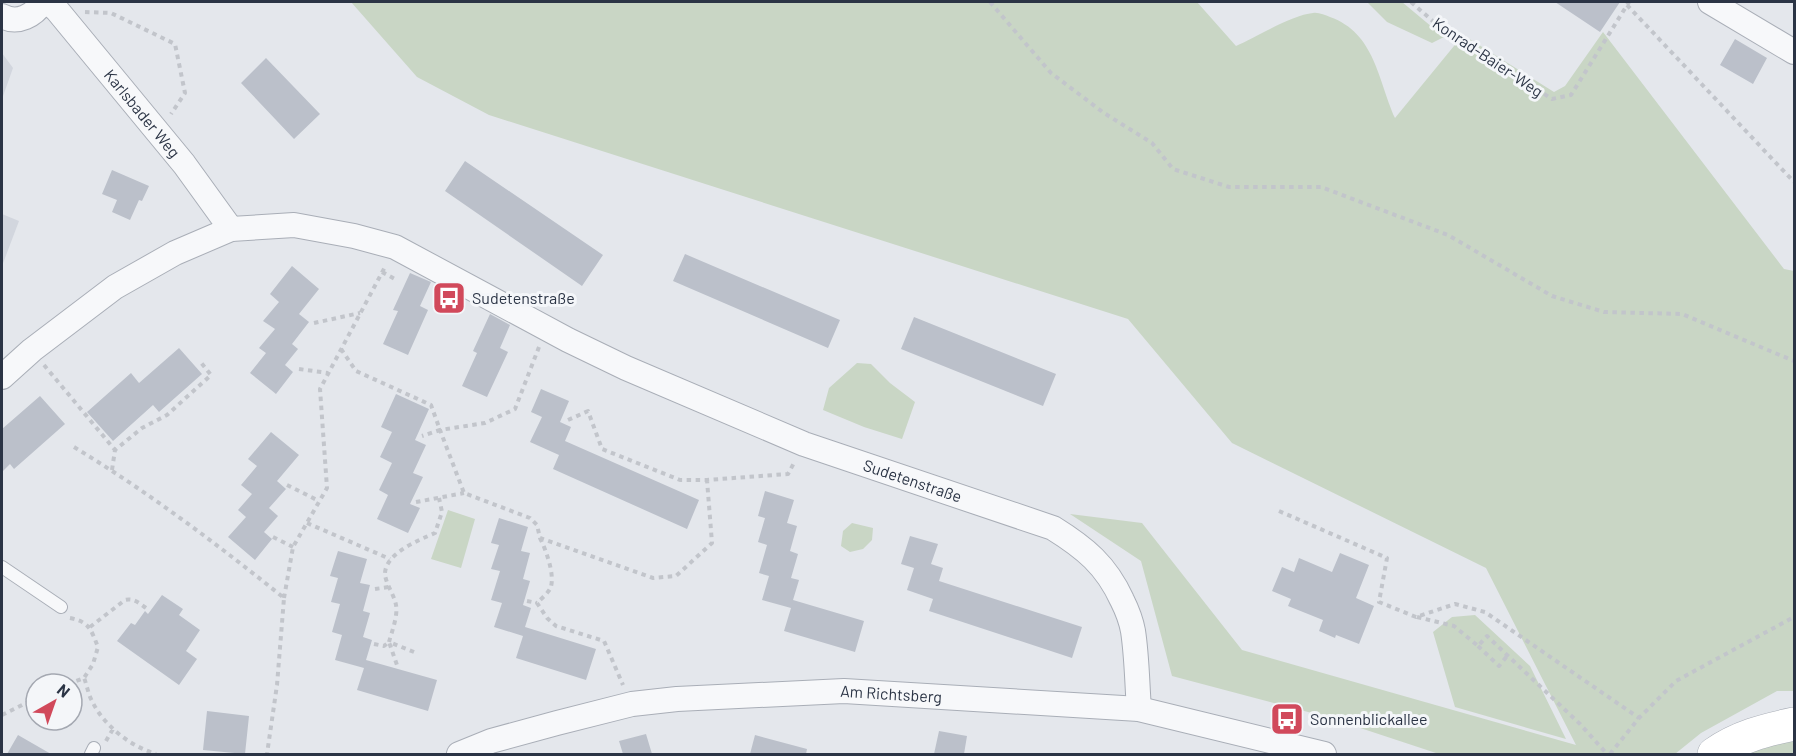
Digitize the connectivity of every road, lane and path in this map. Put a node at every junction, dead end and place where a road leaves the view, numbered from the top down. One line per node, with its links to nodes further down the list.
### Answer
1 (43, 2): 8 (street)
2 (48, 2): 10 (street, Karlsbader Weg)
3 (990, 2): 21 (path)
4 (1411, 2): 6 (path, Konrad-Baier-Weg)
5 (1710, 2): 9 (street)
6 (1628, 3): 11 (path)
7 (111, 13): 10 (path)
8 (2, 16)
9 (1794, 52)
10 (159, 133): 12 (street, Karlsbader Weg)
11 (1794, 182)
12 (231, 229): 13 (street, Sudetenstraße); 25 (street, Sudetenstraße)
13 (395, 247): 14 (path); 18 (street, Sudetenstraße)
14 (382, 272): 15 (path); 16 (path)
15 (395, 279)
16 (360, 313): 17 (path); 19 (path)
17 (314, 323)
18 (546, 329): 27 (path); 29 (street, Sudetenstraße)
19 (341, 349): 23 (path); 27 (path)
20 (199, 360): 31 (path)
21 (1794, 361)
22 (299, 369): 23 (path)
23 (328, 373): 37 (path)
24 (53, 375): 31 (path)
25 (2, 377)
26 (568, 420): 33 (path)
27 (440, 430): 28 (path); 35 (path)
28 (422, 436)
29 (804, 444): 33 (path); 65 (street, Sudetenstraße)
30 (74, 447): 32 (path)
31 (115, 450): 32 (path)
32 (112, 470): 48 (path)
33 (707, 480): 42 (path)
34 (287, 485): 37 (path)
35 (464, 493): 36 (path); 42 (path)
36 (439, 498): 38 (path); 44 (path)
37 (319, 501): 40 (path)
38 (416, 502)
39 (1279, 511): 53 (path)
40 (307, 523): 43 (path); 44 (path)
41 (273, 537): 43 (path)
42 (540, 538): 50 (path)
43 (293, 547): 48 (path)
44 (390, 560): 46 (path)
45 (2, 567): 51 (lane)
46 (389, 587): 47 (path); 56 (path)
47 (375, 590)
48 (284, 598): 71 (path)
49 (527, 601): 50 (path)
50 (537, 603): 64 (path)
51 (61, 607)
52 (146, 608): 55 (path)
53 (1416, 617): 58 (path); 67 (path)
54 (1794, 617): 67 (path)
55 (90, 627)
56 (389, 642): 57 (path); 59 (path); 61 (path)
57 (375, 644)
58 (1478, 646): 60 (path); 60 (path)
59 (414, 652)
60 (1509, 655): 74 (path)
61 (397, 665)
62 (84, 678): 70 (path)
63 (24, 704): 66 (path)
64 (632, 704): 65 (street, Am Richtsberg); 69 (street, Am Richtsberg)
65 (1139, 709): 73 (street, Am Richtsberg)
66 (2, 715)
67 (1639, 718): 74 (path)
68 (1794, 724): 75 (main road)
69 (493, 748): 72 (street, Am Richtsberg)
70 (156, 754)
71 (267, 754)
72 (459, 754)
73 (1324, 754)
74 (1608, 754)
75 (1714, 754)

